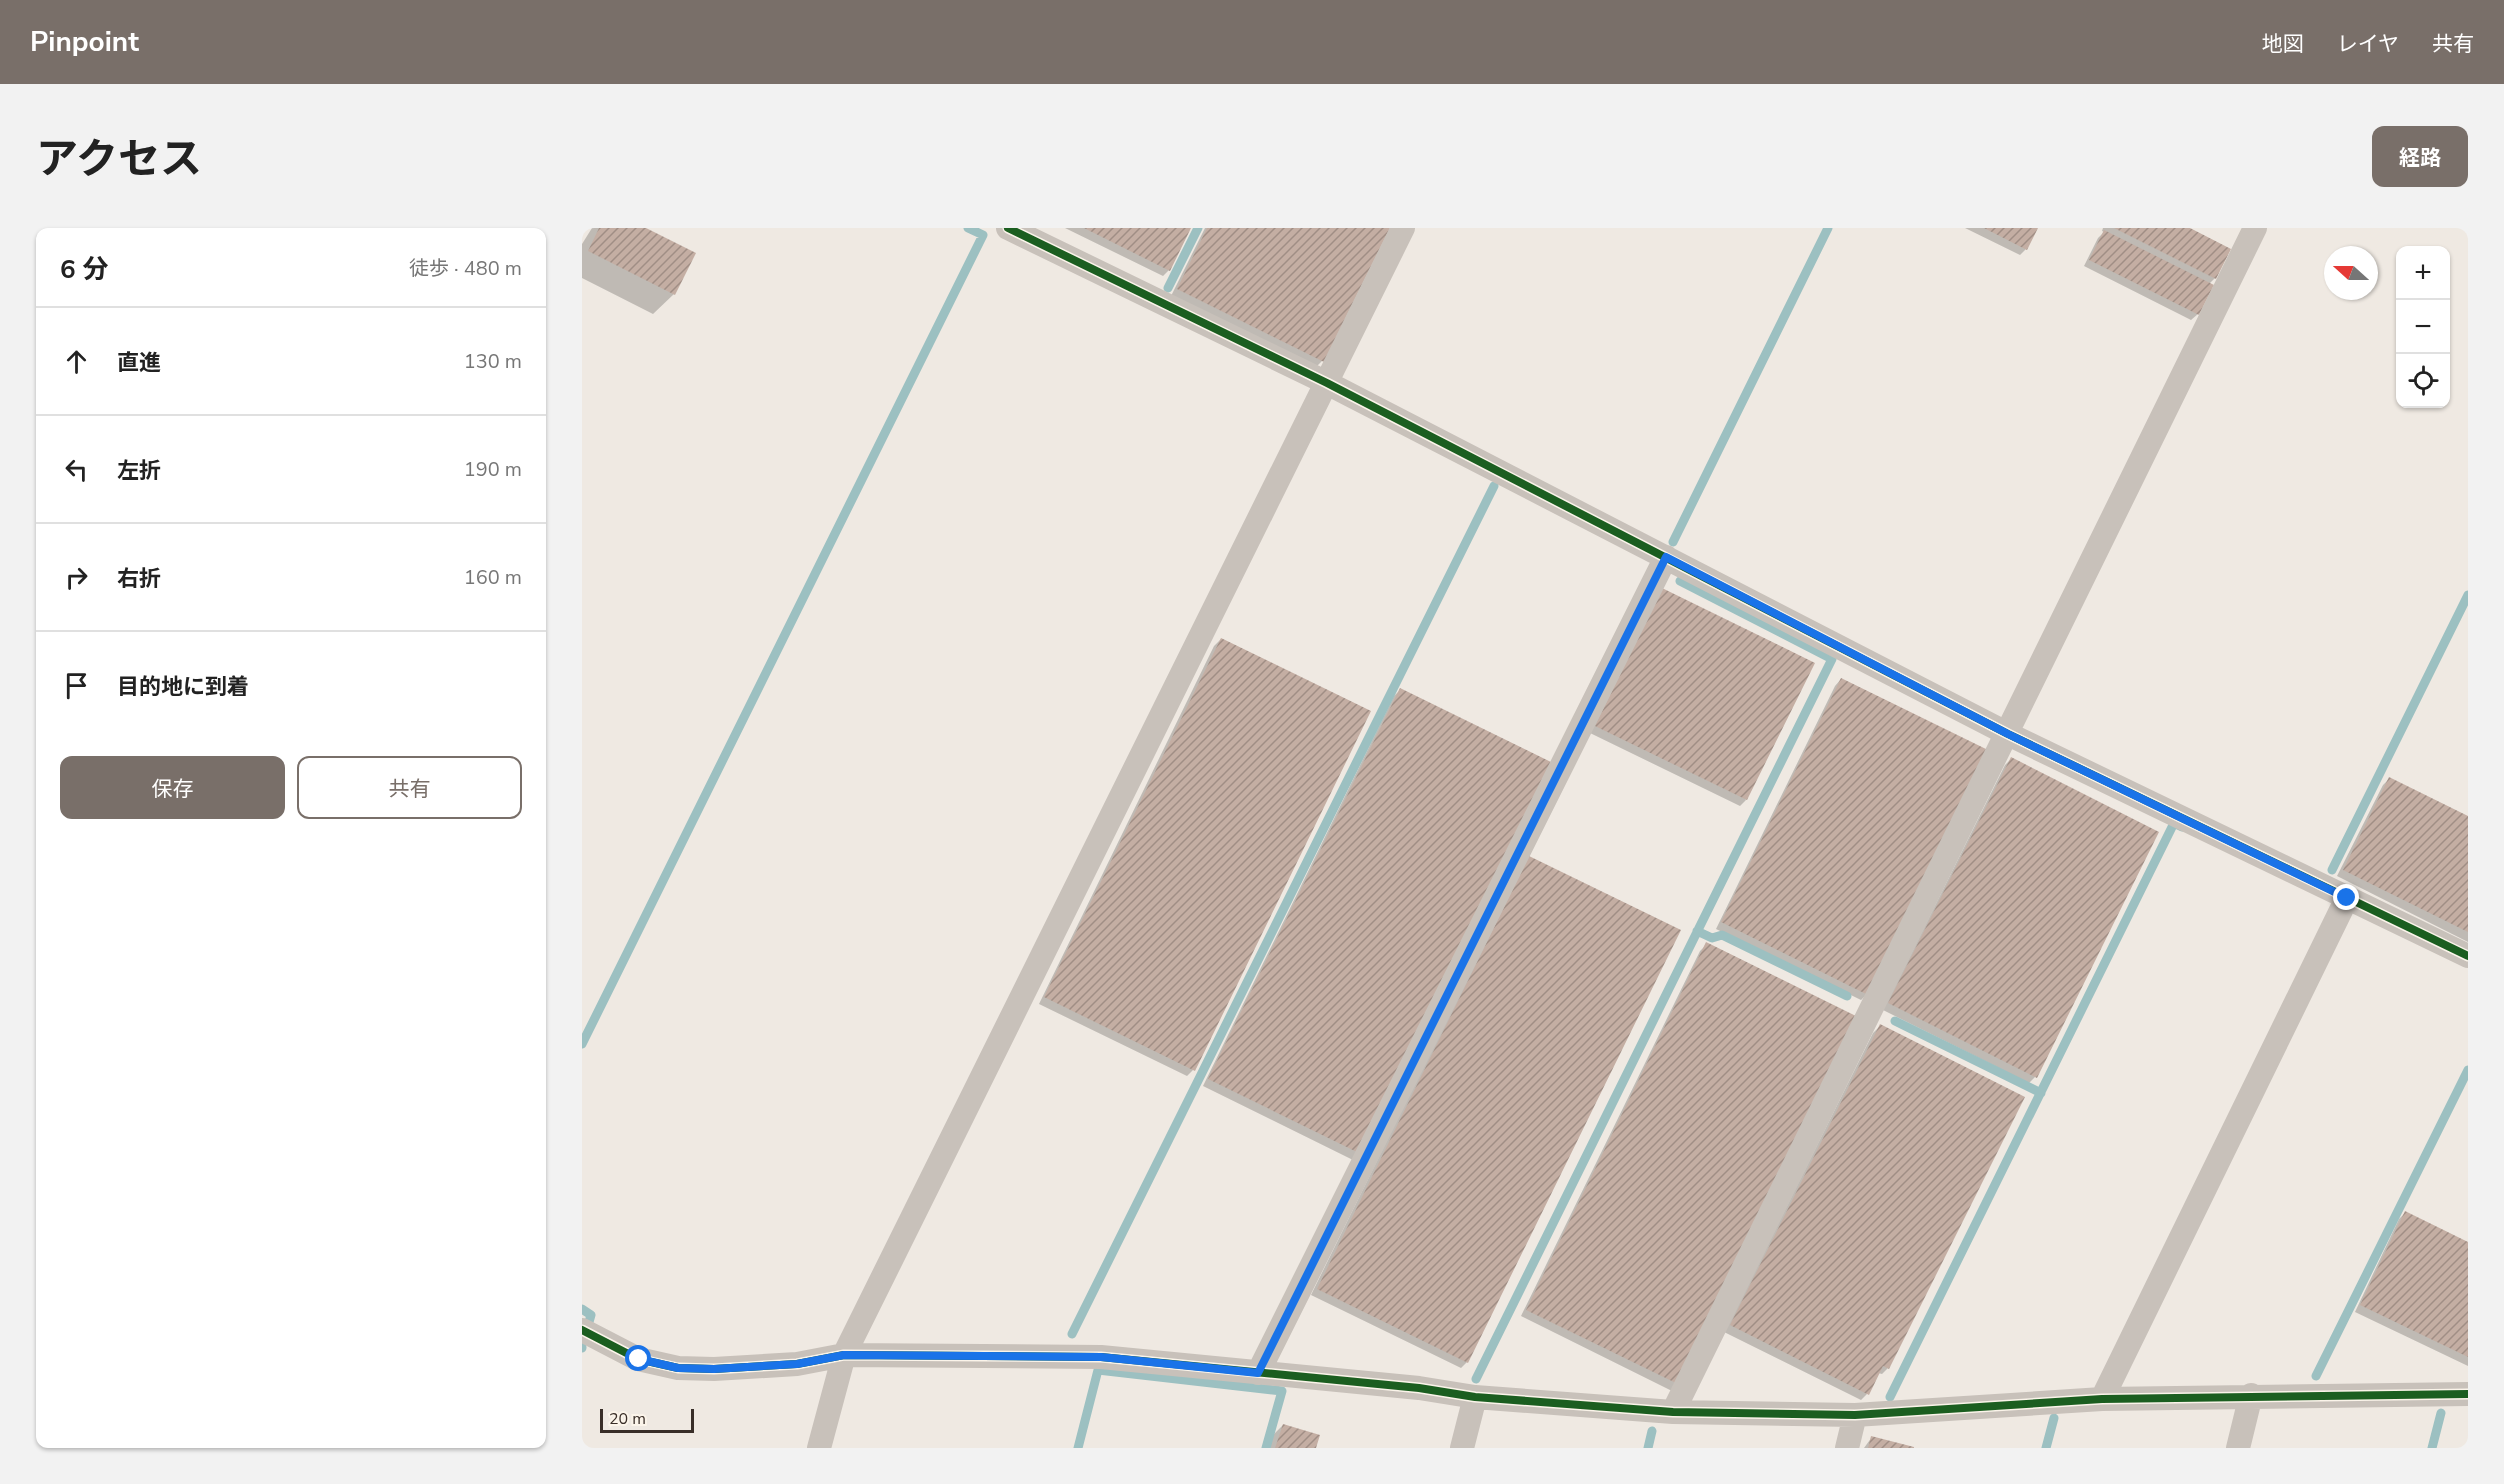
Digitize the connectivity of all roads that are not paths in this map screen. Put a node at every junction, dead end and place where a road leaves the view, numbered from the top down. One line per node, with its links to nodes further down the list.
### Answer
1 (1008, 228): 4 (street)
2 (1402, 228): 4 (street)
3 (2255, 228): 6 (street)
4 (1327, 383): 5 (street); 10 (street)
5 (1666, 557): 6 (street); 11 (street)
6 (2008, 734): 7 (street); 16 (street)
7 (2347, 898): 8 (street); 15 (street)
8 (2468, 956)
9 (582, 1330): 10 (street)
10 (844, 1355): 11 (street); 18 (street)
11 (1258, 1373): 14 (street)
12 (2468, 1394): 13 (street)
13 (2252, 1395): 15 (street); 21 (street)
14 (1475, 1397): 16 (street); 19 (street)
15 (2102, 1399): 17 (street)
16 (1673, 1412): 17 (street)
17 (1855, 1415): 20 (street)
18 (819, 1448)
19 (1461, 1448)
20 (1847, 1448)
21 (2238, 1448)

